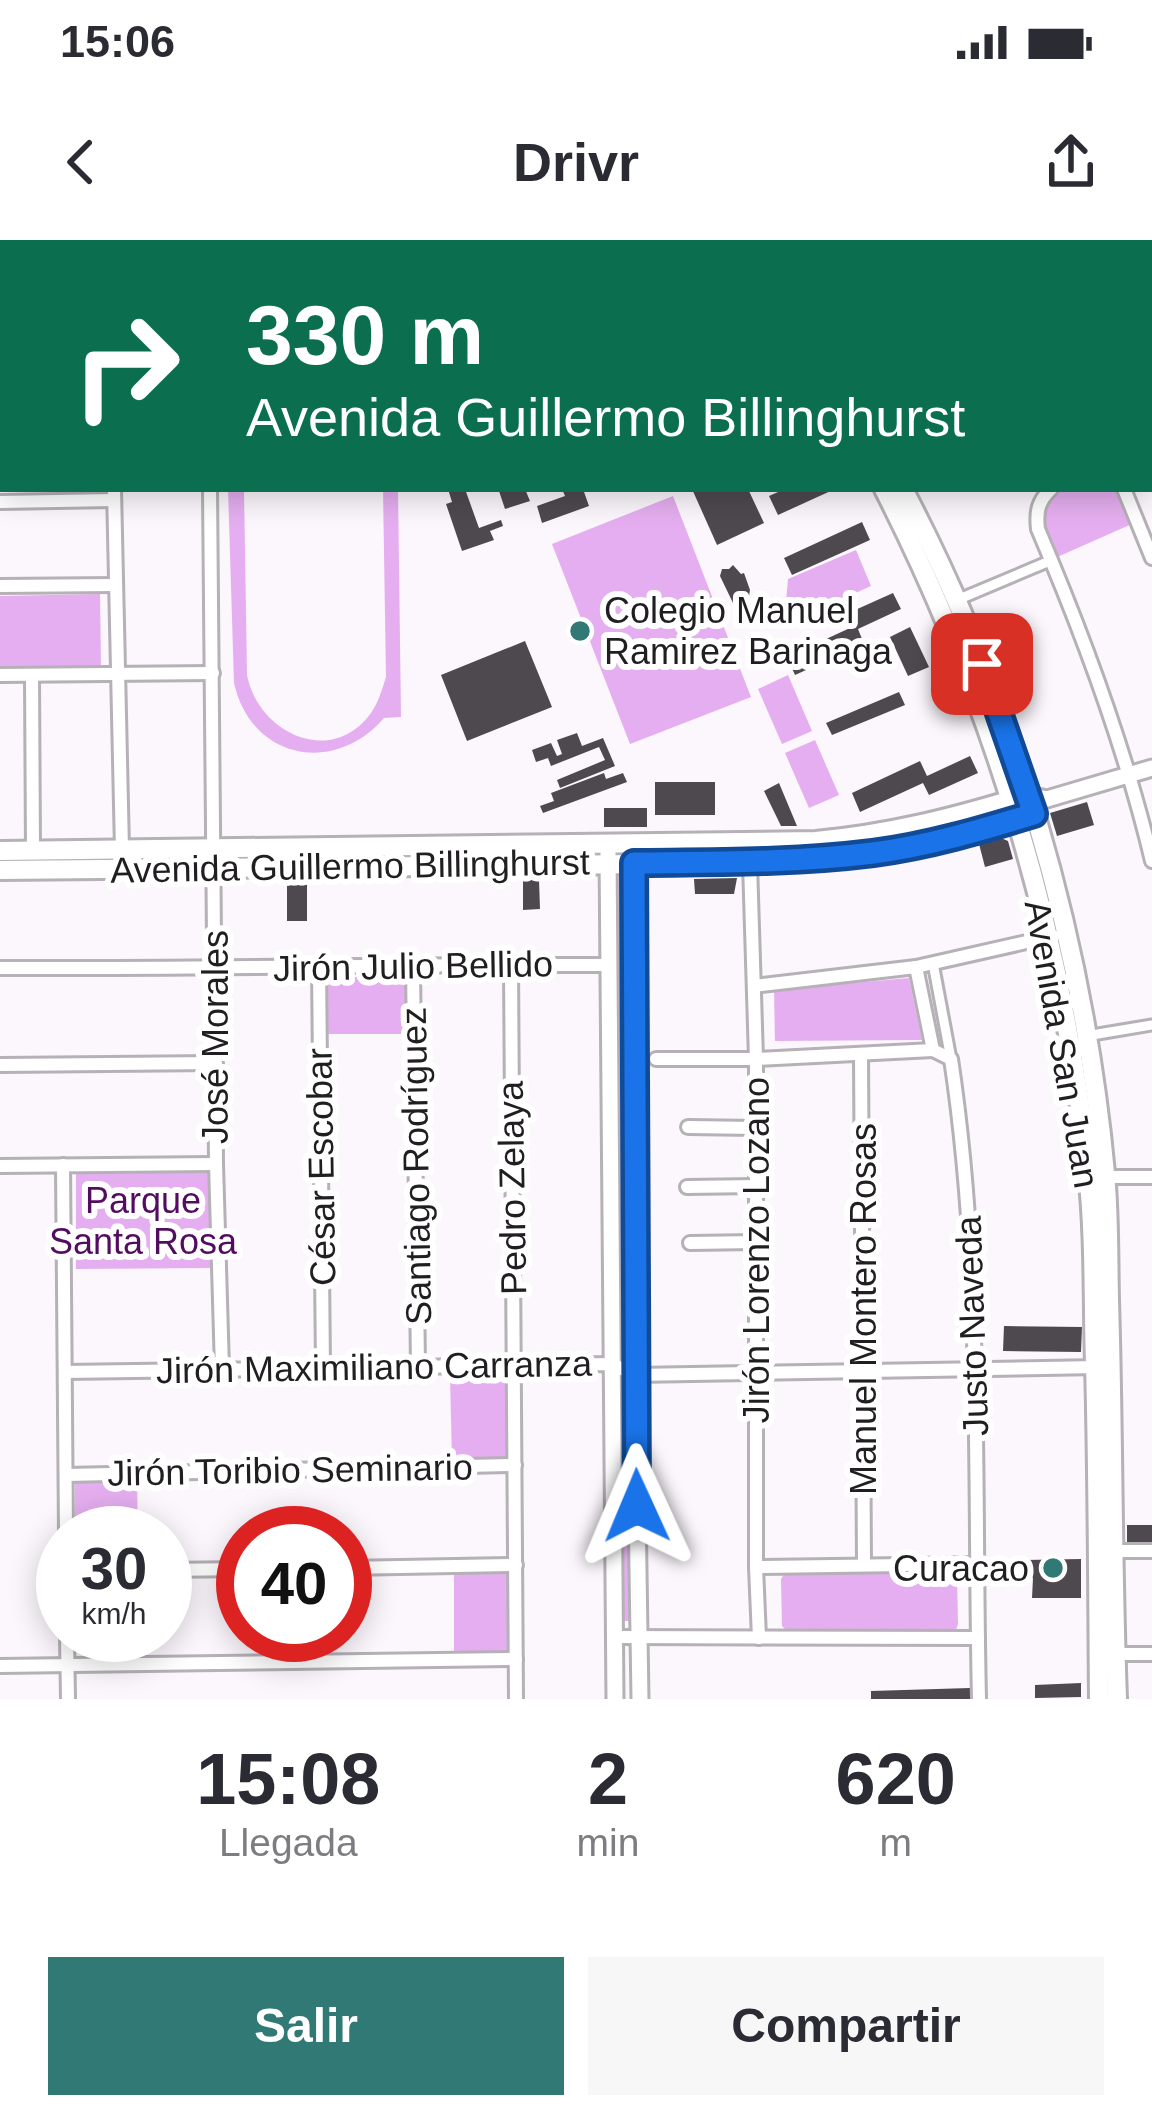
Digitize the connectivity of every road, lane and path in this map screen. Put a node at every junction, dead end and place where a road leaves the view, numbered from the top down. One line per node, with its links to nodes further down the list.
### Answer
1 (210, 492): 13 (street, José Morales)
2 (885, 492): 19 (main road, Avenida San Juan)
3 (904, 492): 12 (main road, Avenida San Juan)
4 (1049, 492): 9 (street)
5 (1125, 492): 8 (street)
6 (114, 495): 7 (street); 10 (street)
7 (6, 498)
8 (1152, 558)
9 (1052, 560): 12 (street); 18 (street)
10 (116, 585): 11 (street); 14 (street)
11 (0, 586)
12 (957, 600): 19 (main road, Avenida San Juan)
13 (213, 673): 14 (street); 25 (street, José Morales)
14 (118, 674): 16 (street); 20 (street)
15 (0, 675): 16 (street)
16 (32, 675): 22 (street)
17 (1152, 768): 18 (street, Avenida Guillermo Billinghurst)
18 (1130, 774): 19 (street, Avenida Guillermo Billinghurst); 27 (street)
19 (1027, 806): 24 (main road, Avenida Guillermo Billinghurst); 26 (main road, Avenida Guillermo Billinghurst); 29 (main road, Avenida San Juan)
20 (122, 850): 22 (main road, Avenida Guillermo Billinghurst); 25 (main road, Avenida Guillermo Billinghurst)
21 (0, 851): 22 (main road, Avenida Guillermo Billinghurst)
22 (33, 851)
23 (608, 853): 24 (main road, Avenida Guillermo Billinghurst); 25 (main road, Avenida Guillermo Billinghurst); 32 (street)
24 (633, 853): 26 (main road, Avenida Guillermo Billinghurst); 69 (street)
25 (214, 858): 28 (main road, Avenida Guillermo Billinghurst); 37 (street, José Morales)
26 (750, 862): 38 (street, Jirón Lorenzo Lozano)
27 (1152, 862)
28 (0, 870)
29 (1057, 935): 30 (street); 40 (main road, Avenida San Juan); 62 (main road, Avenida San Juan)
30 (933, 963): 35 (street); 45 (street)
31 (511, 964): 32 (street, Jirón Julio Bellido); 34 (street, Jirón Julio Bellido); 60 (street, Pedro Zelaya)
32 (610, 965): 59 (street)
33 (319, 966): 34 (street, Jirón Julio Bellido); 37 (street, Jirón Julio Bellido); 63 (street, César Escobar)
34 (413, 966): 61 (street, Santiago Rodríguez)
35 (916, 967): 38 (street); 41 (street)
36 (0, 968): 37 (street, Jirón Julio Bellido)
37 (215, 969): 46 (street, José Morales)
38 (754, 986): 44 (street, Jirón Lorenzo Lozano)
39 (1152, 1025): 40 (street)
40 (1085, 1036): 53 (main road, Avenida San Juan)
41 (932, 1050): 42 (street); 45 (street)
42 (861, 1054): 44 (street); 66 (street, Manuel Montero Rosas)
43 (656, 1059): 44 (street)
44 (756, 1059): 49 (street, Jirón Lorenzo Lozano)
45 (952, 1059): 65 (street, Justo Naveda)
46 (216, 1063): 47 (street); 50 (street, José Morales)
47 (0, 1065)
48 (688, 1127): 49 (street)
49 (756, 1128): 55 (street, Jirón Lorenzo Lozano)
50 (216, 1164): 52 (street); 64 (street, José Morales)
51 (0, 1166): 52 (street)
52 (63, 1166): 67 (street)
53 (1106, 1177): 54 (street); 62 (main road, Avenida San Juan)
54 (1152, 1177)
55 (756, 1186): 56 (street); 57 (street, Jirón Lorenzo Lozano)
56 (687, 1187)
57 (756, 1242): 58 (street); 68 (street, Jirón Lorenzo Lozano)
58 (690, 1244)
59 (612, 1364): 60 (street, Jirón Maximiliano Carranza); 69 (street, Jirón Maximiliano Carranza); 80 (street)
60 (514, 1365): 61 (street, Jirón Maximiliano Carranza); 70 (street, Pedro Zelaya)
61 (418, 1366): 63 (street, Jirón Maximiliano Carranza)
62 (1103, 1366): 65 (street, Jirón Maximiliano Carranza); 73 (main road, Avenida San Juan)
63 (323, 1368): 64 (street, Jirón Maximiliano Carranza)
64 (222, 1369): 67 (street, Jirón Maximiliano Carranza)
65 (976, 1370): 66 (street, Jirón Maximiliano Carranza); 75 (street, Justo Naveda)
66 (864, 1371): 68 (street, Jirón Maximiliano Carranza); 77 (street, Manuel Montero Rosas)
67 (65, 1372): 71 (street)
68 (756, 1374): 69 (street, Jirón Maximiliano Carranza); 78 (street, Jirón Lorenzo Lozano)
69 (635, 1375): 81 (street)
70 (515, 1465): 71 (street, Jirón Toribio Seminario); 76 (street, Pedro Zelaya)
71 (66, 1474): 72 (street)
72 (66, 1506)
73 (1106, 1551): 74 (street); 84 (main road, Avenida San Juan); 94 (main road, Avenida San Juan)
74 (1152, 1551)
75 (976, 1564): 77 (street); 83 (street, Justo Naveda)
76 (515, 1565): 79 (street); 86 (street, Pedro Zelaya)
77 (865, 1565): 78 (street)
78 (756, 1567): 82 (street, Jirón Lorenzo Lozano)
79 (372, 1568)
80 (614, 1637): 81 (street); 91 (street)
81 (639, 1637): 82 (street); 92 (street)
82 (759, 1638): 83 (street)
83 (977, 1638): 93 (street, Justo Naveda)
84 (1115, 1654): 85 (street); 95 (main road, Avenida San Juan)
85 (1152, 1654)
86 (516, 1659): 87 (street); 90 (street, Pedro Zelaya)
87 (67, 1665): 88 (street); 89 (street)
88 (0, 1666)
89 (68, 1699)
90 (516, 1699)
91 (615, 1699)
92 (640, 1699)
93 (979, 1699)
94 (1099, 1699)
95 (1117, 1699)

